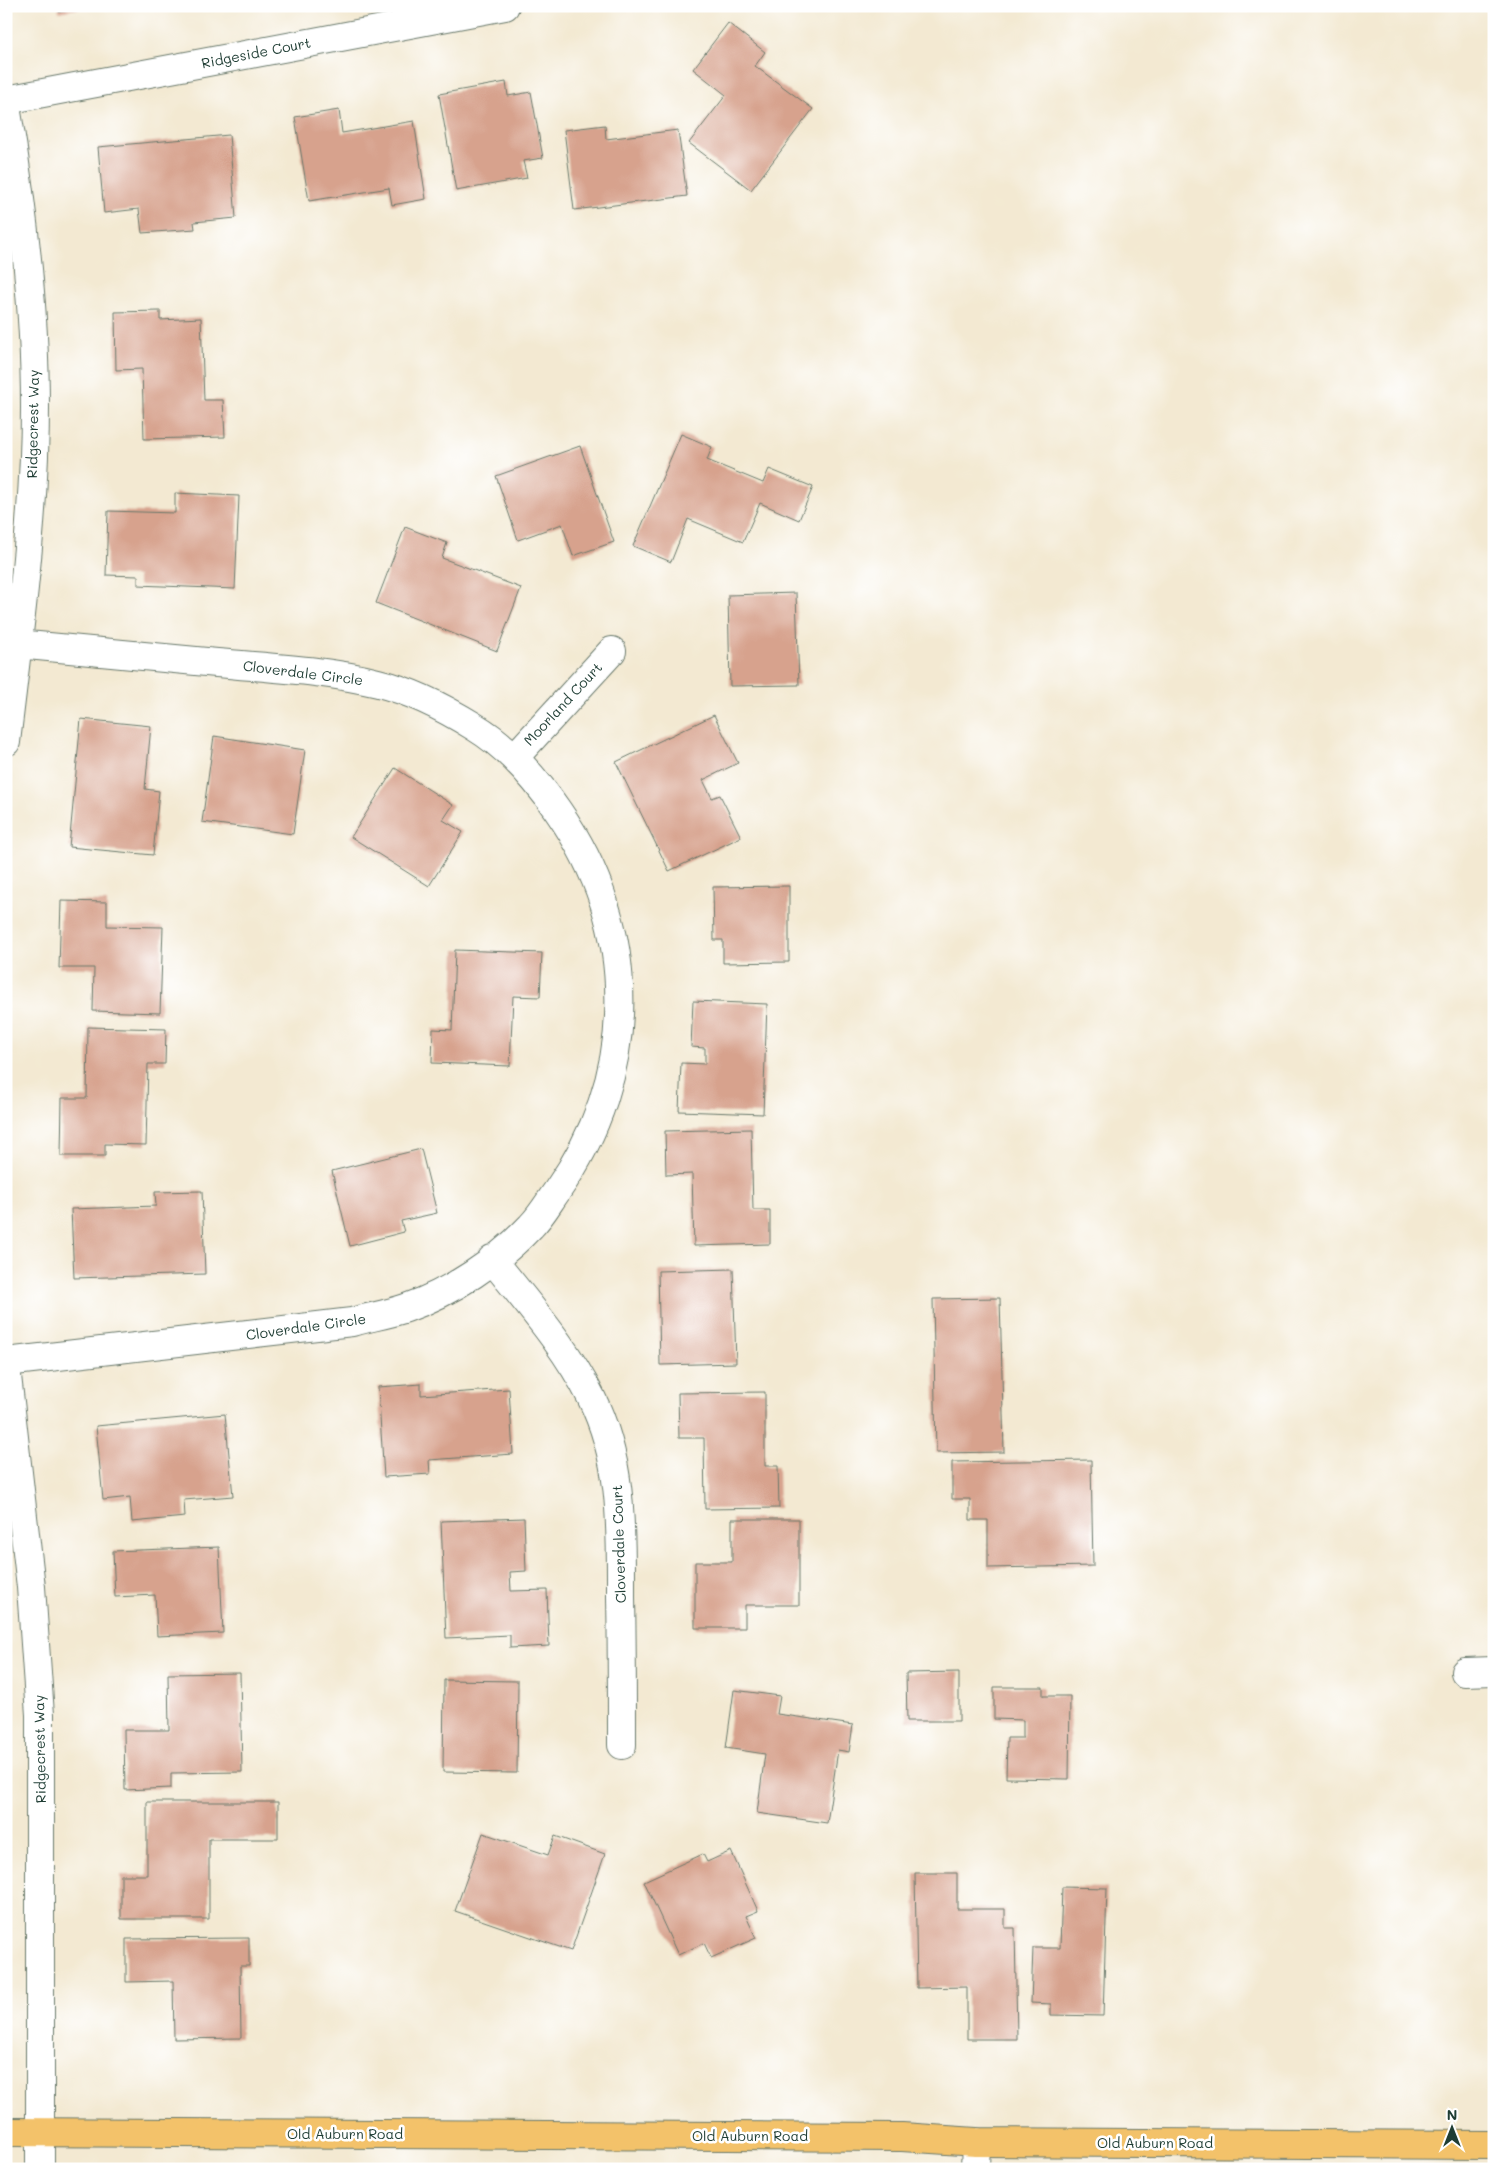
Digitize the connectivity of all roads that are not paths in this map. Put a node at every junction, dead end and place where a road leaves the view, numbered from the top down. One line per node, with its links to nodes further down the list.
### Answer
1 (505, 6): 2 (street, Ridgeside Court)
2 (6, 100)
3 (6, 106): 4 (street, Ridgecrest Way)
4 (18, 644): 6 (street, Ridgecrest Way); 7 (street, Cloverdale Circle)
5 (612, 651): 7 (street, Moorland Court)
6 (6, 742)
7 (514, 758): 8 (street, Cloverdale Circle)
8 (492, 1259): 9 (street, Cloverdale Circle); 13 (street, Cloverdale Court)
9 (6, 1362)
10 (6, 1367): 15 (street, Ridgecrest Way)
11 (1494, 1671): 12 (street)
12 (1465, 1672)
13 (622, 1745)
14 (6, 2132): 15 (main road, Old Auburn Road)
15 (41, 2133): 16 (main road, Old Auburn Road); 18 (street, Ridgecrest Way)
16 (976, 2142): 17 (main road, Old Auburn Road); 19 (street)
17 (1494, 2144)
18 (40, 2169)
19 (976, 2169)

